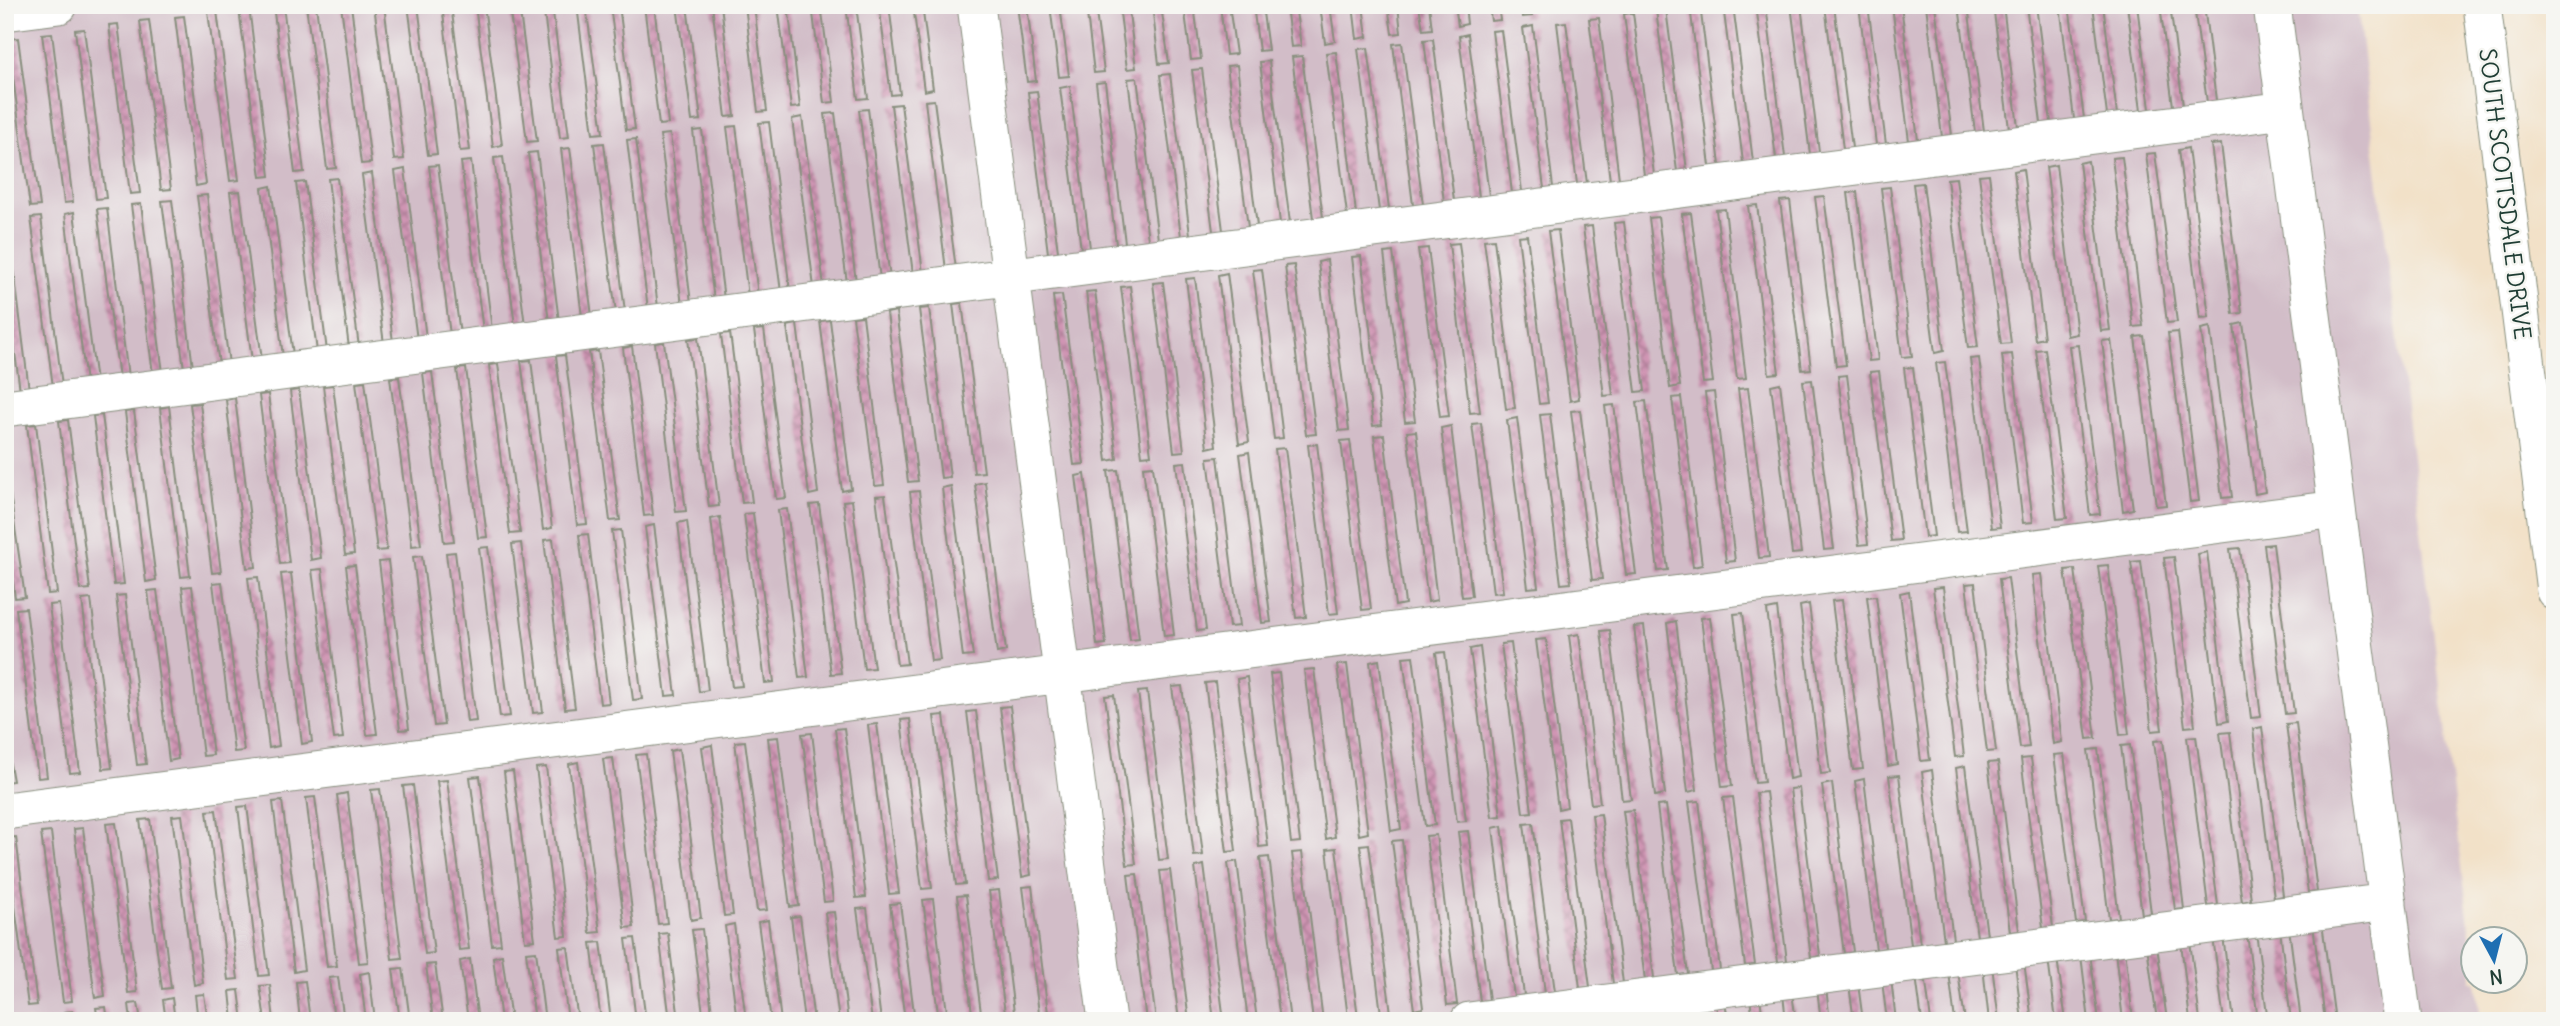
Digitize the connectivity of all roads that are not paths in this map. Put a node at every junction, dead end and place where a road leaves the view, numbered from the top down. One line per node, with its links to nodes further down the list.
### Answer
1 (59, 5): 5 (street)
2 (976, 5): 7 (street)
3 (2272, 5): 6 (street)
4 (2482, 5): 10 (street, SOUTH SCOTTSDALE DRIVE)
5 (5, 12)
6 (2285, 110): 7 (street); 9 (street)
7 (1011, 276): 8 (street); 11 (street)
8 (5, 408)
9 (2337, 509): 11 (street); 13 (street)
10 (2555, 591)
11 (1063, 675): 12 (street); 14 (street)
12 (5, 811)
13 (2388, 902): 15 (street); 16 (street)
14 (1107, 1021)
15 (1469, 1021)
16 (2403, 1021)

